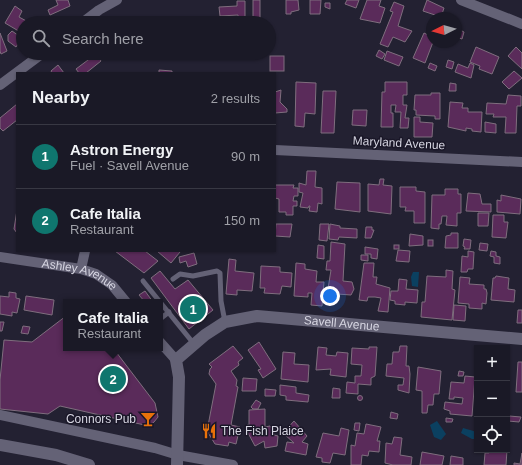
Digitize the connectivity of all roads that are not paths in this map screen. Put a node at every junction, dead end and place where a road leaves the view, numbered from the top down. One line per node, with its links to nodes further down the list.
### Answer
1 (116, 0): 3 (street)
2 (461, 0): 4 (street)
3 (91, 16)
4 (522, 24)
5 (34, 60): 6 (street)
6 (17, 72)
7 (16, 73): 8 (street)
8 (0, 85)
9 (276, 150): 10 (street, Maryland Avenue)
10 (522, 162)
11 (85, 252): 13 (street)
12 (0, 257): 13 (street, Ashley Avenue)
13 (81, 269): 16 (street, Ashley Avenue)
14 (173, 279): 21 (lane)
15 (143, 281): 17 (lane)
16 (123, 299)
17 (158, 299)
18 (163, 305): 19 (lane)
19 (169, 312): 20 (lane); 23 (lane)
20 (163, 317)
21 (225, 322): 22 (street, Savell Avenue); 23 (street, Savell Avenue)
22 (522, 339)
23 (195, 344): 25 (street, Savell Avenue)
24 (163, 345): 25 (street)
25 (176, 360): 28 (street)
26 (0, 415): 28 (street)
27 (0, 445): 29 (street)
28 (178, 460): 30 (street)
29 (89, 465)
30 (233, 465)

